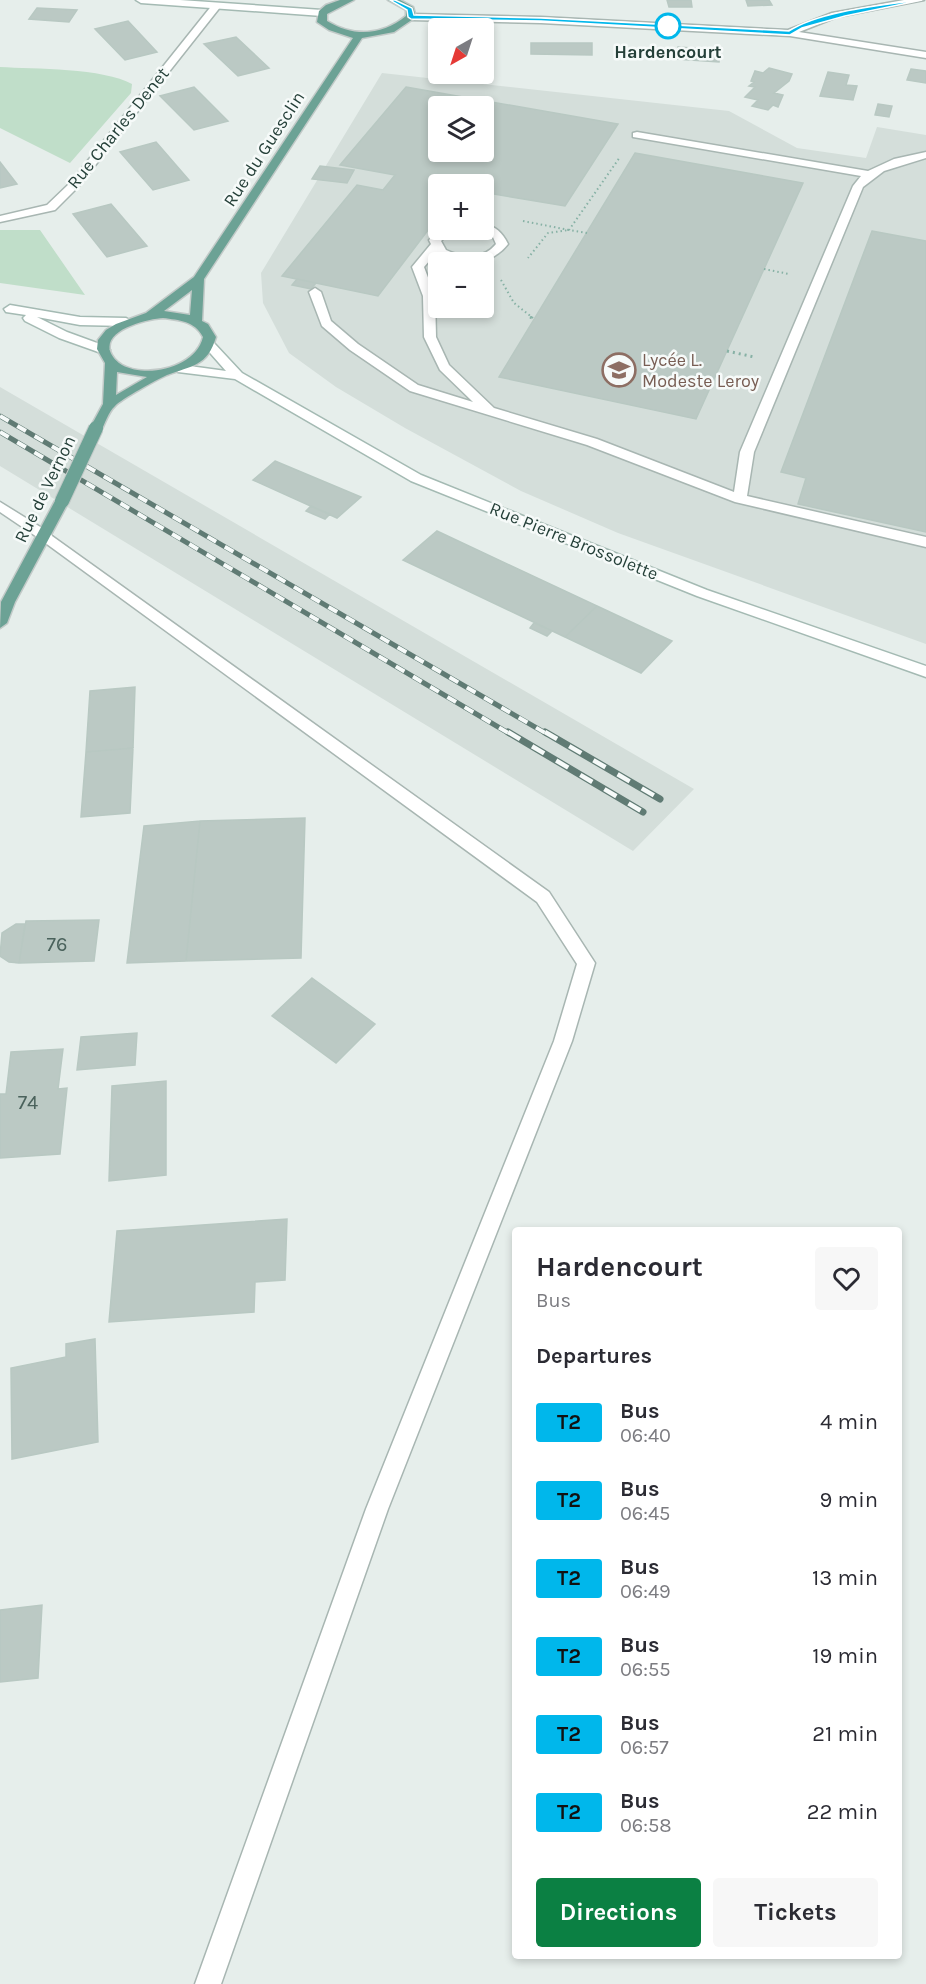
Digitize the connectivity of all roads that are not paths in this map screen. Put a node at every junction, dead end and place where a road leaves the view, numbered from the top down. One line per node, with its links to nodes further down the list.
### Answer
1 (141, 0): 5 (street)
2 (349, 0): 6 (main road)
3 (393, 0): 7 (main road)
4 (919, 0): 8 (street)
5 (216, 6): 6 (street); 14 (street, Rue Charles Denet)
6 (322, 13): 9 (main road)
7 (411, 17): 8 (street); 9 (main road)
8 (790, 33): 10 (street)
9 (359, 35): 18 (main road, Rue du Guesclin)
10 (926, 55)
11 (637, 135): 13 (street)
12 (926, 155): 13 (street)
13 (867, 174): 32 (street)
14 (0, 219)
15 (494, 232): 17 (street)
16 (437, 240): 17 (street)
17 (436, 246): 31 (street)
18 (198, 279): 21 (main road); 22 (main road)
19 (315, 292): 31 (street)
20 (5, 307): 23 (street); 25 (street)
21 (151, 315): 22 (main road); 23 (main road)
22 (196, 321): 24 (main road)
23 (126, 322): 25 (main road)
24 (210, 346): 27 (main road); 29 (street, Rue Pierre Brossolette)
25 (104, 350): 26 (main road)
26 (111, 363): 28 (main road); 30 (main road, Rue de Vernon)
27 (182, 369): 28 (main road); 29 (street, Rue Pierre Brossolette)
28 (160, 374): 30 (main road)
29 (238, 376): 37 (street, Rue Pierre Brossolette)
30 (109, 404): 34 (main road, Rue de Vernon, bridge)
31 (491, 411): 32 (street)
32 (740, 499): 35 (street)
33 (0, 506): 34 (street)
34 (45, 536): 36 (main road, Rue de Vernon); 38 (street)
35 (926, 542)
36 (0, 623)
37 (926, 672)
38 (208, 1984)

